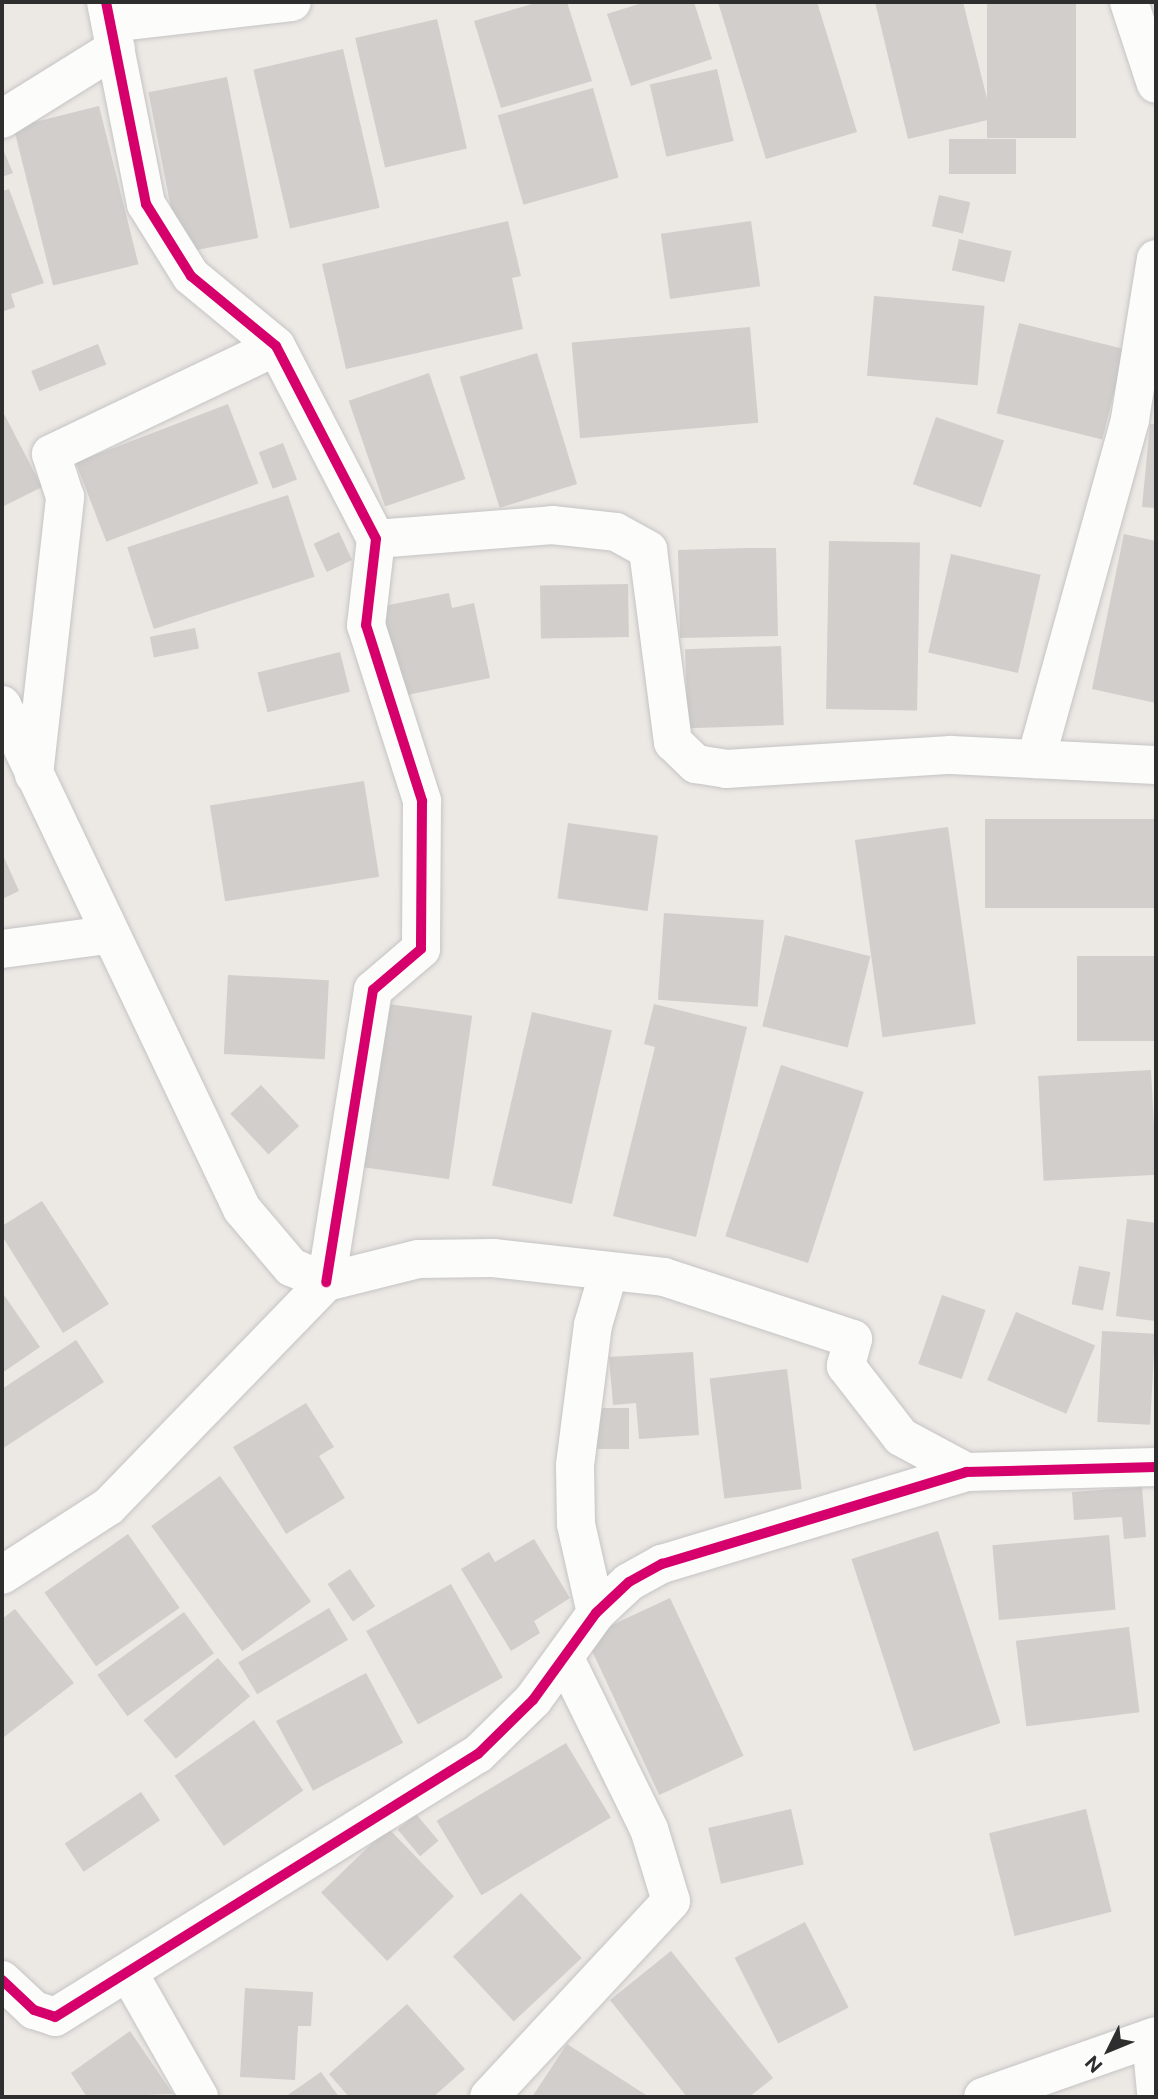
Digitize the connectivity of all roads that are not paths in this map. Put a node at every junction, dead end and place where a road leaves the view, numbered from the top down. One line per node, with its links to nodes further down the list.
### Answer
1 (292, 2): 3 (street)
2 (1129, 2): 4 (street)
3 (111, 24): 5 (street); 7 (street)
4 (1156, 84)
5 (2, 119)
6 (1156, 259): 10 (street)
7 (275, 347): 8 (street); 12 (street)
8 (376, 539): 10 (street); 16 (street)
9 (2, 705): 12 (street)
10 (1036, 759): 11 (street)
11 (1156, 765)
12 (33, 781): 13 (street)
13 (107, 935): 14 (street); 16 (street)
14 (2, 949)
15 (608, 1271): 16 (street); 18 (street); 20 (street)
16 (326, 1282): 19 (street)
17 (1156, 1467): 18 (street)
18 (966, 1472): 20 (street)
19 (2, 1575)
20 (596, 1613): 21 (street)
21 (566, 1660): 22 (street); 27 (street)
22 (128, 1972): 23 (street); 26 (street)
23 (2, 1980)
24 (1154, 2037): 25 (street); 28 (street)
25 (1156, 2092)
26 (199, 2097)
27 (489, 2097)
28 (983, 2097)

